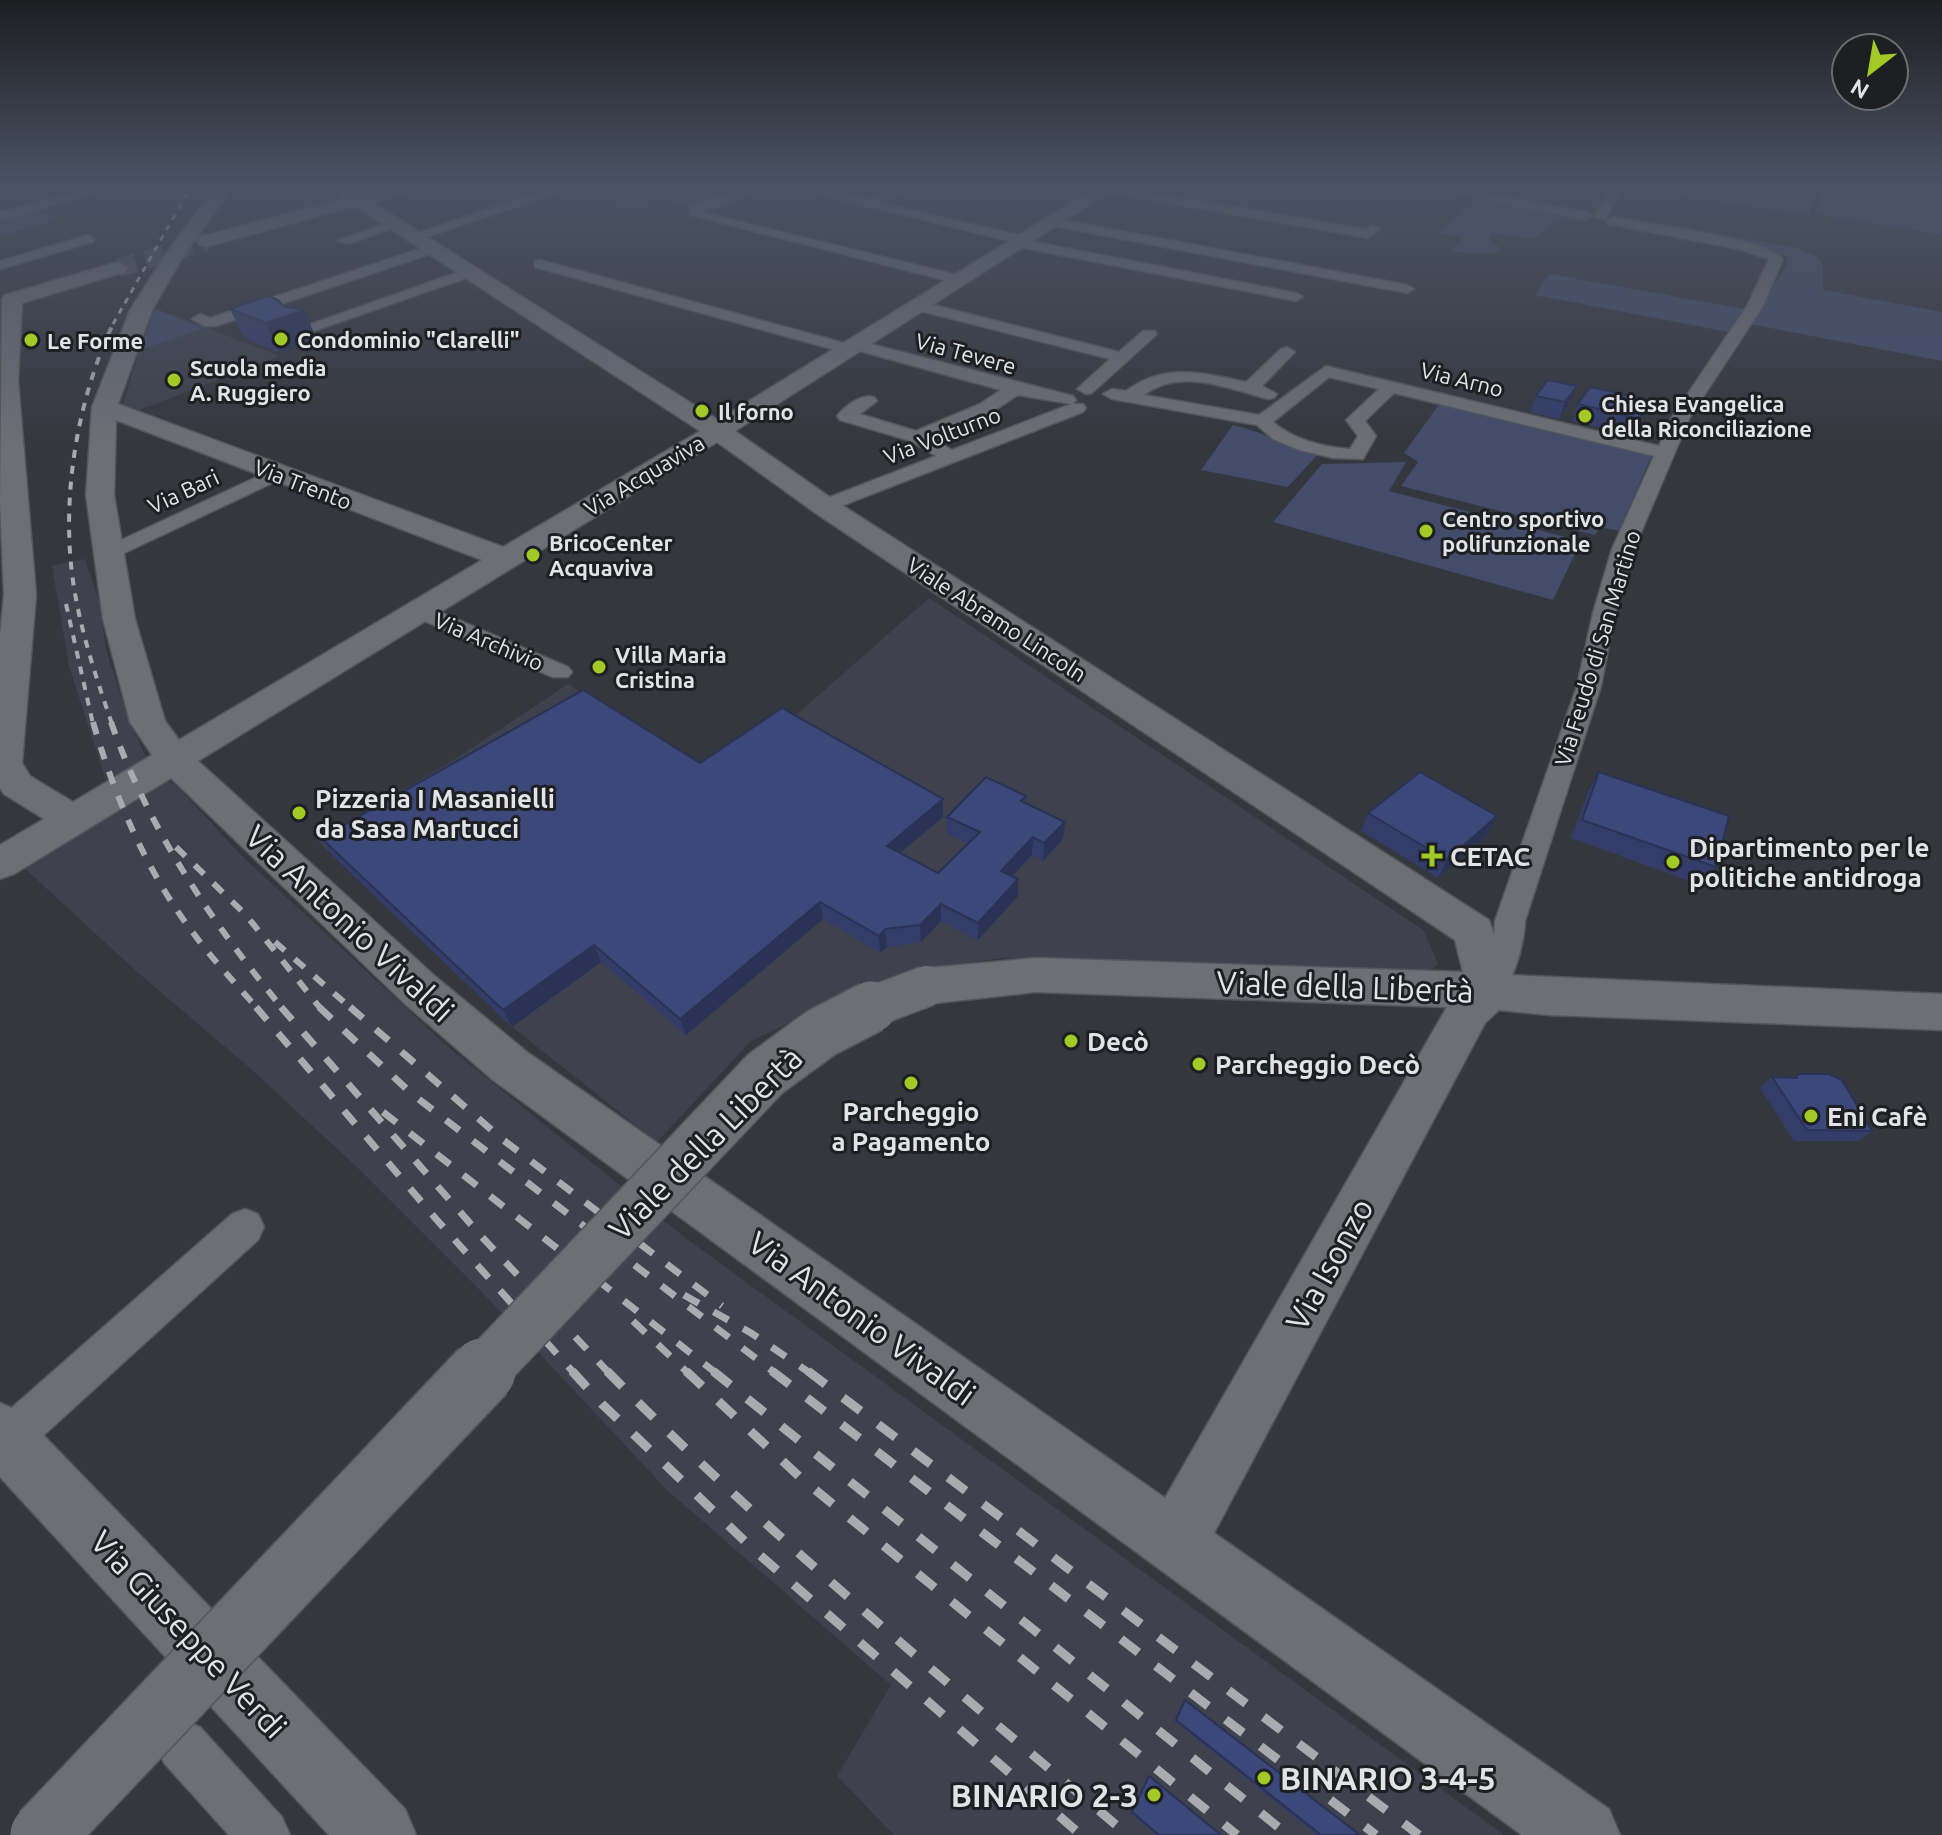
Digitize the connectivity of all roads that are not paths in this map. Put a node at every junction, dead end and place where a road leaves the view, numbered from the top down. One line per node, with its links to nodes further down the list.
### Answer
1 (109, 271): 15 (street)
2 (165, 271): 31 (street, Via Antonio Vivaldi)
3 (349, 271): 17 (street)
4 (463, 271): 11 (street, Viale Abramo Lincoln)
5 (565, 271): 20 (street, Via Tevere)
6 (922, 271): 12 (street)
7 (975, 271): 12 (street, Via Acquaviva)
8 (1167, 271): 14 (street)
9 (1310, 271): 13 (street)
10 (1771, 271): 36 (street, Via Feudo di San Martino)
11 (467, 273): 18 (street); 34 (street, Viale Abramo Lincoln)
12 (960, 280): 16 (street, Via Acquaviva)
13 (1407, 289)
14 (1296, 297)
15 (7, 301): 23 (street)
16 (918, 306): 20 (street, Via Acquaviva); 22 (street)
17 (200, 319)
18 (302, 330)
19 (1149, 334): 22 (street, Via Volturno)
20 (852, 347): 25 (street, Via Tevere); 34 (street, Via Acquaviva)
21 (1287, 352): 24 (street)
22 (1121, 357): 26 (street, Via Volturno)
23 (3, 384): 38 (street)
24 (1250, 388): 28 (street); 29 (street)
25 (1015, 389): 32 (street, Via Tevere); 35 (street)
26 (1086, 389): 28 (street, Via Arno); 32 (street, Via Volturno)
27 (1386, 392): 33 (street, Via Arno)
28 (1121, 396): 32 (street); 33 (street, Via Arno)
29 (1289, 400): 33 (street, Via Arno); 36 (street, Via Arno)
30 (868, 401): 35 (street)
31 (104, 407): 39 (street, Via Trento); 41 (street, Via Antonio Vivaldi)
32 (1084, 407): 37 (street, Via Volturno)
33 (1263, 421)
34 (718, 431): 40 (street, Viale Abramo Lincoln); 42 (street, Via Acquaviva)
35 (917, 437): 37 (street)
36 (1665, 453): 49 (street, Via Feudo di San Martino)
37 (951, 457): 40 (street, Via Volturno)
38 (7, 470): 43 (street)
39 (276, 474): 41 (street, Via Bari); 42 (street, Via Trento)
40 (824, 506): 49 (street, Viale Abramo Lincoln)
41 (111, 552): 46 (street, Via Antonio Vivaldi)
42 (504, 558): 44 (street, Via Acquaviva)
43 (10, 597): 47 (street)
44 (419, 610): 45 (street, Via Archivio); 46 (street, Via Acquaviva)
45 (560, 672)
46 (174, 760): 47 (street, Via Acquaviva); 53 (street, Via Antonio Vivaldi)
47 (73, 820): 48 (street, Via Acquaviva)
48 (0, 864)
49 (1490, 991): 50 (street, Viale della Libertà); 53 (street, Via Isonzo); 56 (street, Viale della Libertà, bridge)
50 (1942, 1012)
51 (245, 1227): 52 (street)
52 (2, 1440): 55 (street, Via Giuseppe Verdi)
53 (1175, 1542): 58 (street, Via Antonio Vivaldi)
54 (182, 1745): 57 (street)
55 (367, 1831)
56 (43, 1835)
57 (264, 1835)
58 (1583, 1835)

